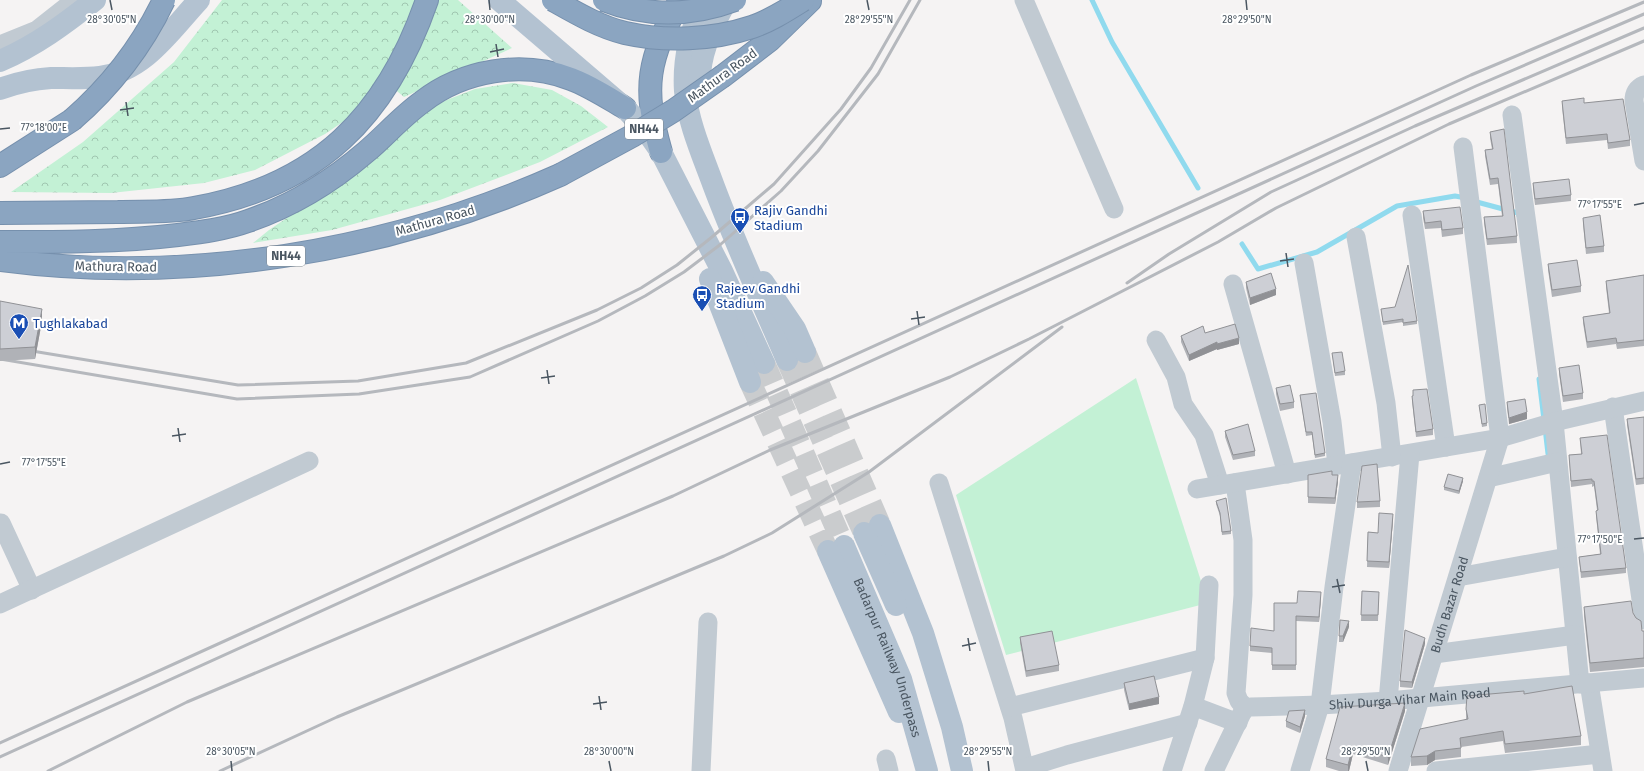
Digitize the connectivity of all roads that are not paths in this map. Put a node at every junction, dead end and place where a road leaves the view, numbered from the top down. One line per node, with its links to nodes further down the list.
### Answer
1 (76, 0): 18 (street)
2 (95, 0): 19 (main road)
3 (164, 0): 27 (highway, bridge)
4 (187, 0): 17 (main road)
5 (200, 0): 17 (main road)
6 (427, 0): 30 (highway)
7 (499, 0): 22 (main road)
8 (553, 0): 14 (highway, bridge)
9 (604, 0): 13 (highway, bridge)
10 (680, 0): 25 (highway)
11 (706, 0): 28 (main road)
12 (727, 0): 28 (main road)
13 (735, 0)
14 (803, 0)
15 (811, 0): 36 (highway, Mathura Road / NH44, bridge)
16 (1024, 0): 29 (street)
17 (173, 28): 21 (main road)
18 (0, 46)
19 (0, 62)
20 (1644, 85): 26 (street)
21 (0, 89)
22 (626, 108): 25 (main road); 34 (highway)
23 (1512, 115): 45 (street)
24 (1463, 147): 46 (street)
25 (661, 152): 31 (main road)
26 (1644, 162)
27 (0, 166)
28 (716, 192): 31 (main road); 40 (main road)
29 (1114, 209)
30 (0, 213)
31 (693, 215): 35 (main road)
32 (1412, 216): 47 (street)
33 (1356, 237): 48 (street)
34 (0, 242)
35 (714, 257): 41 (main road); 42 (main road)
36 (0, 260)
37 (1304, 263): 51 (street)
38 (1233, 284): 52 (street)
39 (1156, 340): 55 (street)
40 (796, 356)
41 (764, 363)
42 (750, 382)
43 (1644, 401): 44 (street)
44 (1613, 407): 45 (street); 64 (street)
45 (1547, 424): 46 (street); 50 (street)
46 (1500, 438): 47 (street); 53 (street, Budh Bazar Road)
47 (1446, 447): 48 (street)
48 (1401, 456): 51 (street); 72 (street)
49 (309, 461): 62 (street)
50 (1552, 463): 53 (street); 59 (street)
51 (1344, 464): 52 (street); 73 (street)
52 (1287, 474): 55 (street)
53 (1488, 478): 60 (street, Budh Bazar Road)
54 (939, 483): 74 (street)
55 (1228, 484): 56 (street); 76 (street)
56 (1196, 489)
57 (1, 523): 62 (street)
58 (872, 529): 82 (main road, Badarpur Railway Underpass)
59 (1562, 558): 60 (street); 66 (street)
60 (1458, 577): 67 (street, Budh Bazar Road)
61 (1208, 585): 68 (street)
62 (32, 590): 63 (street)
63 (0, 604)
64 (1644, 620)
65 (708, 622): 79 (street)
66 (1571, 636): 67 (street); 70 (street)
67 (1434, 654): 71 (street, Budh Bazar Road)
68 (1205, 658): 74 (street); 75 (street)
69 (1644, 678): 70 (street, Shiv Durga Vihar Main Road)
70 (1585, 683): 71 (street, Shiv Durga Vihar Main Road); 77 (street)
71 (1420, 697): 72 (street, Shiv Durga Vihar Main Road); 86 (street, Budh Bazar Road)
72 (1388, 701): 73 (street, Shiv Durga Vihar Main Road)
73 (1320, 705): 76 (street, Shiv Durga Vihar Main Road); 85 (street)
74 (1010, 708): 78 (street)
75 (1191, 715): 76 (street); 78 (street); 83 (street)
76 (1242, 715): 84 (street)
77 (1601, 763): 87 (street)
78 (1025, 770)
79 (701, 771)
80 (923, 771): 81 (main road, Badarpur Railway Underpass)
81 (927, 771)
82 (962, 771)
83 (1172, 771)
84 (1214, 771)
85 (1300, 771)
86 (1398, 771)
87 (1436, 771)

